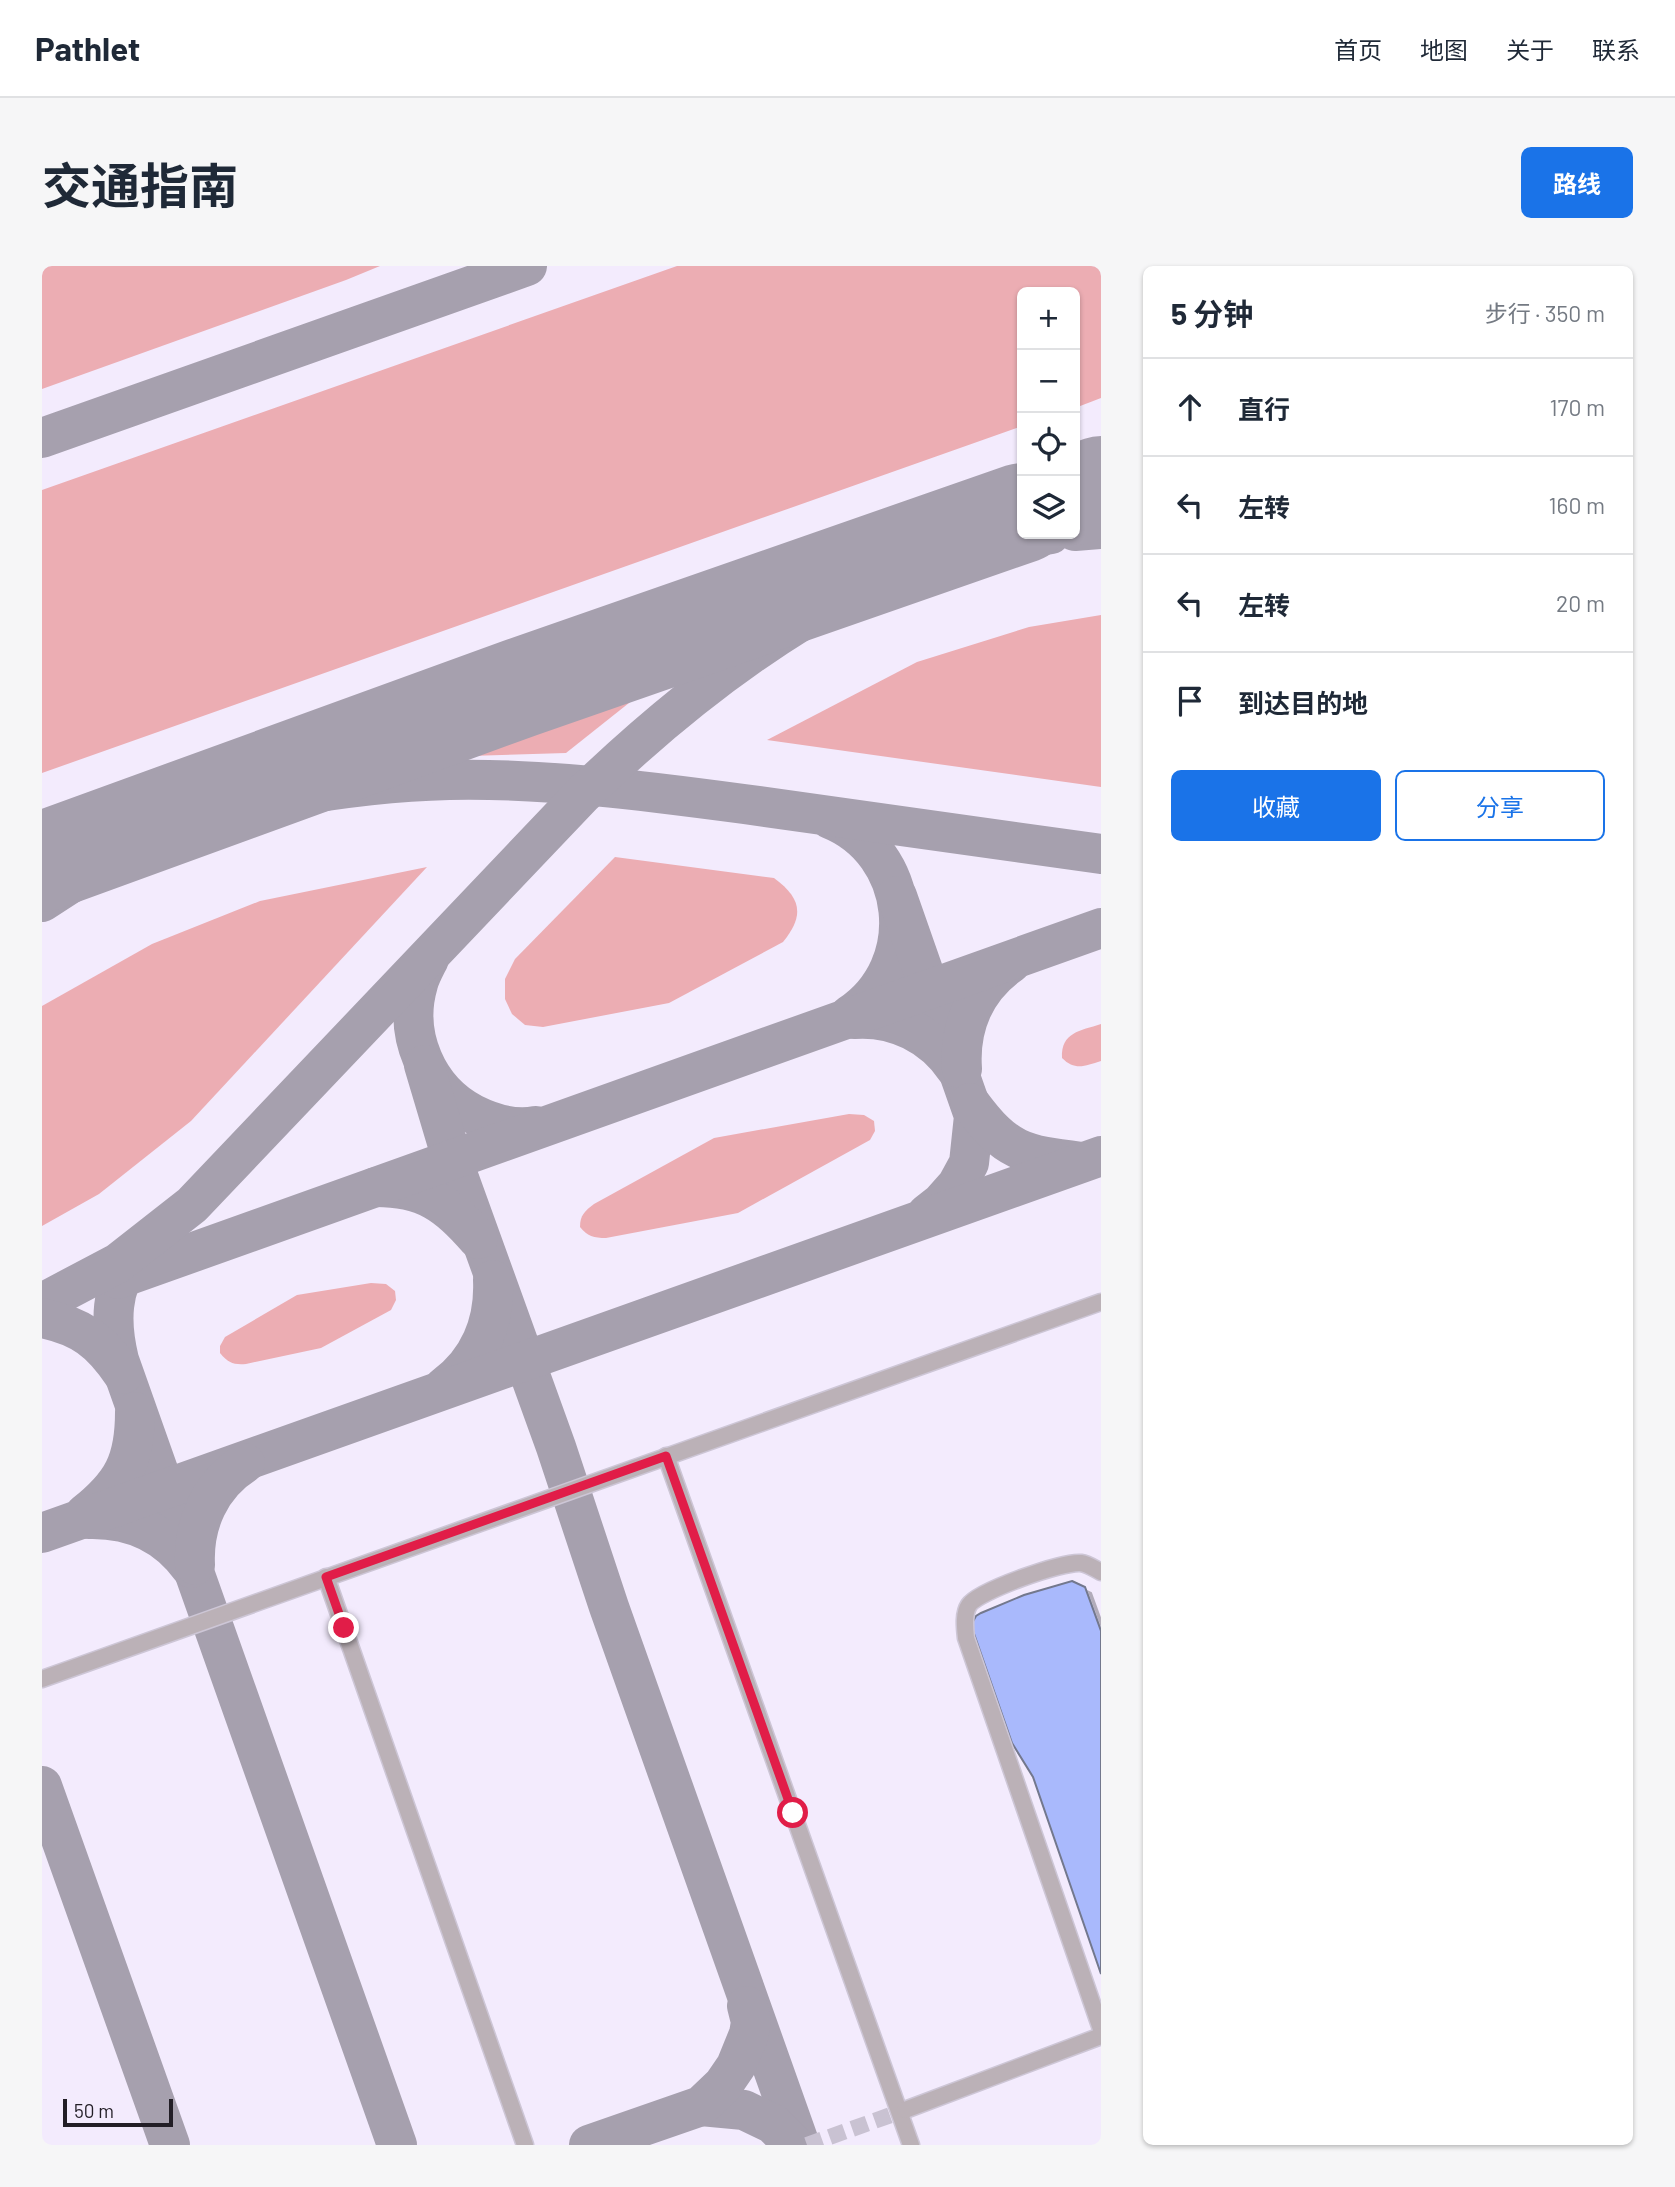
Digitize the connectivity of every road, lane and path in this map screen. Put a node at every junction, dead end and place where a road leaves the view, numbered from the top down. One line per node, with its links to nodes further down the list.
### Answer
1 (1101, 1302): 2 (lane)
2 (666, 1456): 4 (lane); 10 (lane)
3 (1101, 1573): 6 (lane)
4 (326, 1577): 5 (lane); 9 (lane)
5 (42, 1679)
6 (1101, 2029)
7 (1101, 2036): 8 (lane)
8 (1101, 2048)
9 (525, 2145)
10 (911, 2145)

